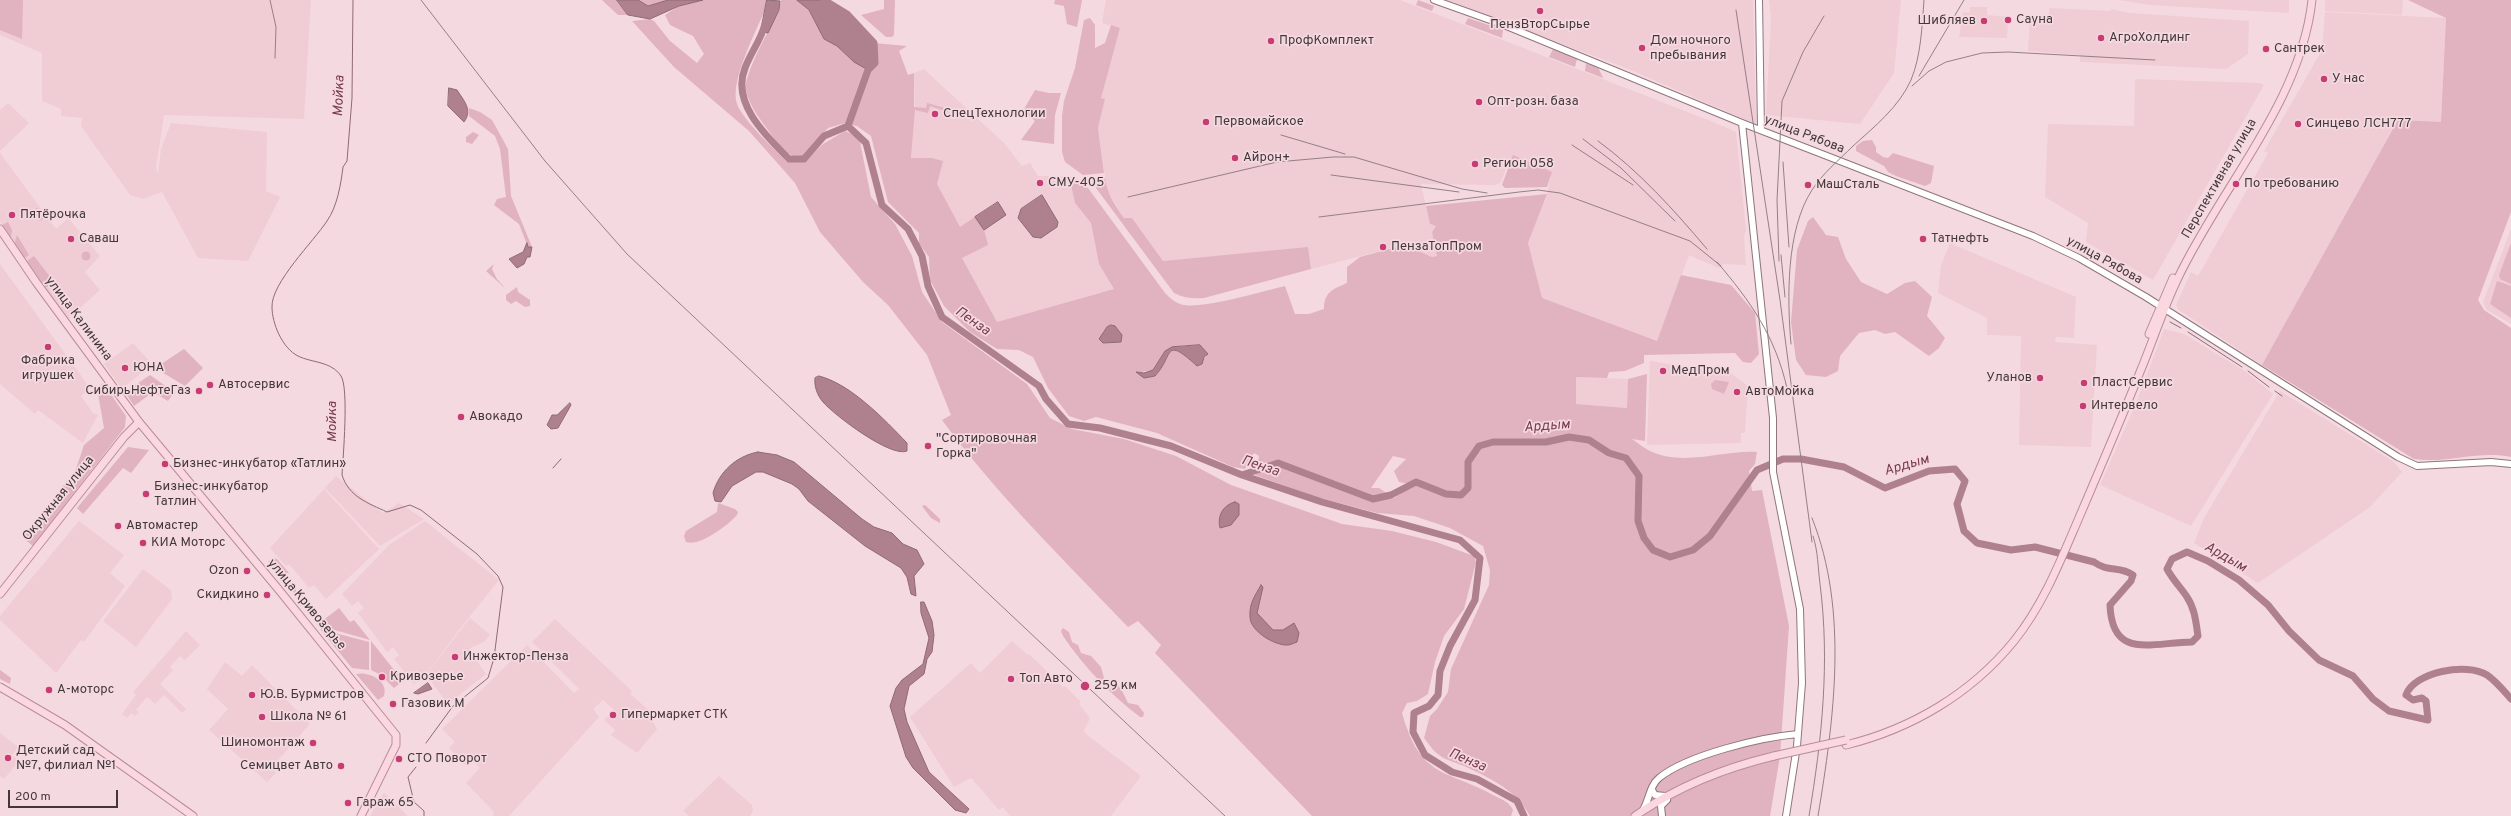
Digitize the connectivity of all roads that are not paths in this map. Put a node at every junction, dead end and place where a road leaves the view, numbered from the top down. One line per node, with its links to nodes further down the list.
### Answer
1 (1434, 0): 5 (street, улица Рябова)
2 (1759, 0): 6 (street)
3 (2308, 0): 8 (main road, Перспективная улица)
4 (2312, 0): 8 (main road, Перспективная улица)
5 (1742, 123): 6 (street, улица Рябова); 13 (street)
6 (1761, 130): 8 (street, улица Рябова)
7 (0, 229): 9 (main road, улица Калинина)
8 (2162, 307): 10 (street, улица Рябова); 15 (main road, Перспективная улица, bridge)
9 (139, 422): 11 (main road, Окружная улица); 18 (main road, улица Кривозерье)
10 (2511, 464)
11 (0, 594)
12 (0, 687): 17 (main road)
13 (1798, 734): 14 (street); 21 (street)
14 (1652, 790): 15 (street); 16 (street)
15 (1666, 798): 16 (main road, Перспективная улица); 20 (street)
16 (1642, 814): 19 (main road, Перспективная улица)
17 (193, 816)
18 (361, 816)
19 (1635, 816)
20 (1662, 816)
21 (1786, 816)

